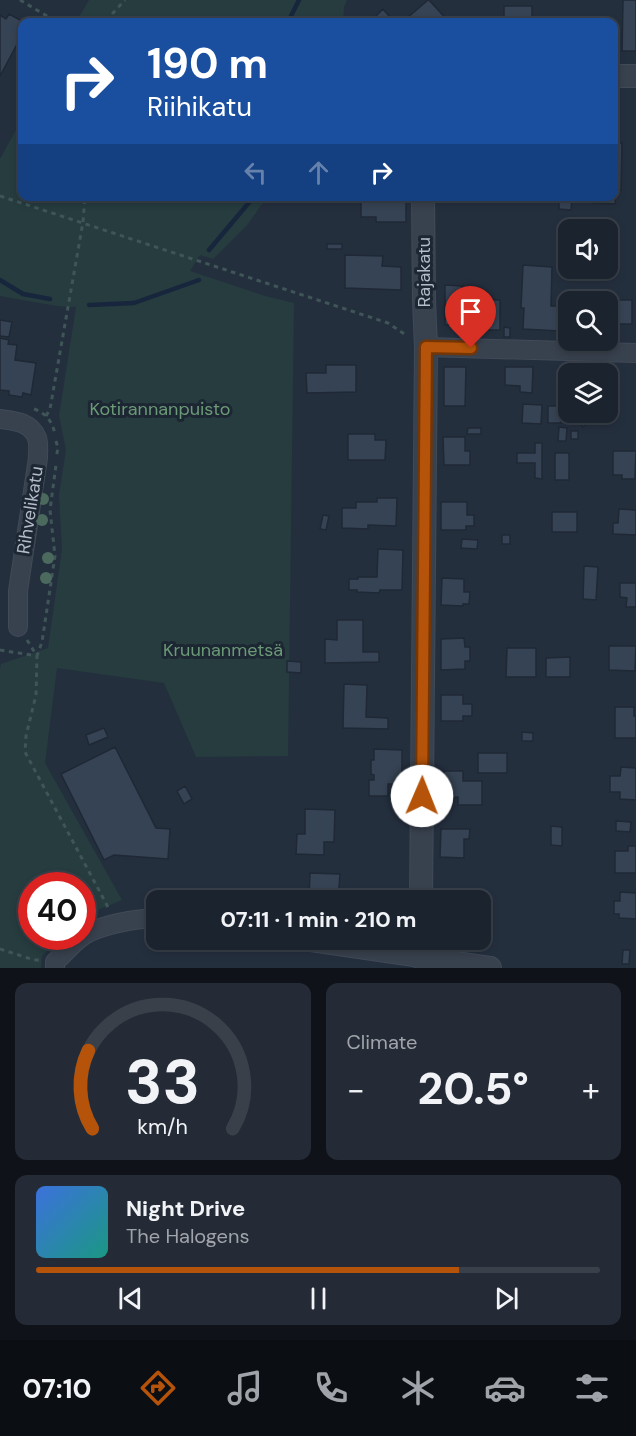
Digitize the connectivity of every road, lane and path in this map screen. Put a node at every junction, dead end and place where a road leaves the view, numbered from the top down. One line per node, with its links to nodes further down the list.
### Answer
1 (20, 0): 3 (path)
2 (125, 0): 4 (path)
3 (50, 18)
4 (110, 18)
5 (618, 76): 6 (street)
6 (636, 76)
7 (0, 196): 10 (path)
8 (85, 201): 10 (path)
9 (423, 201): 11 (street, Rajakatu)
10 (83, 222): 11 (path); 14 (path)
11 (426, 347): 12 (street); 17 (street, Rajakatu)
12 (636, 353)
13 (0, 419): 14 (street)
14 (29, 427): 15 (street, Rihvelikatu)
15 (18, 627)
16 (0, 650): 19 (path)
17 (421, 890)
18 (146, 918): 19 (street)
19 (115, 923): 22 (street)
20 (0, 949): 22 (path)
21 (425, 950): 23 (street)
22 (55, 965)
23 (490, 968)

